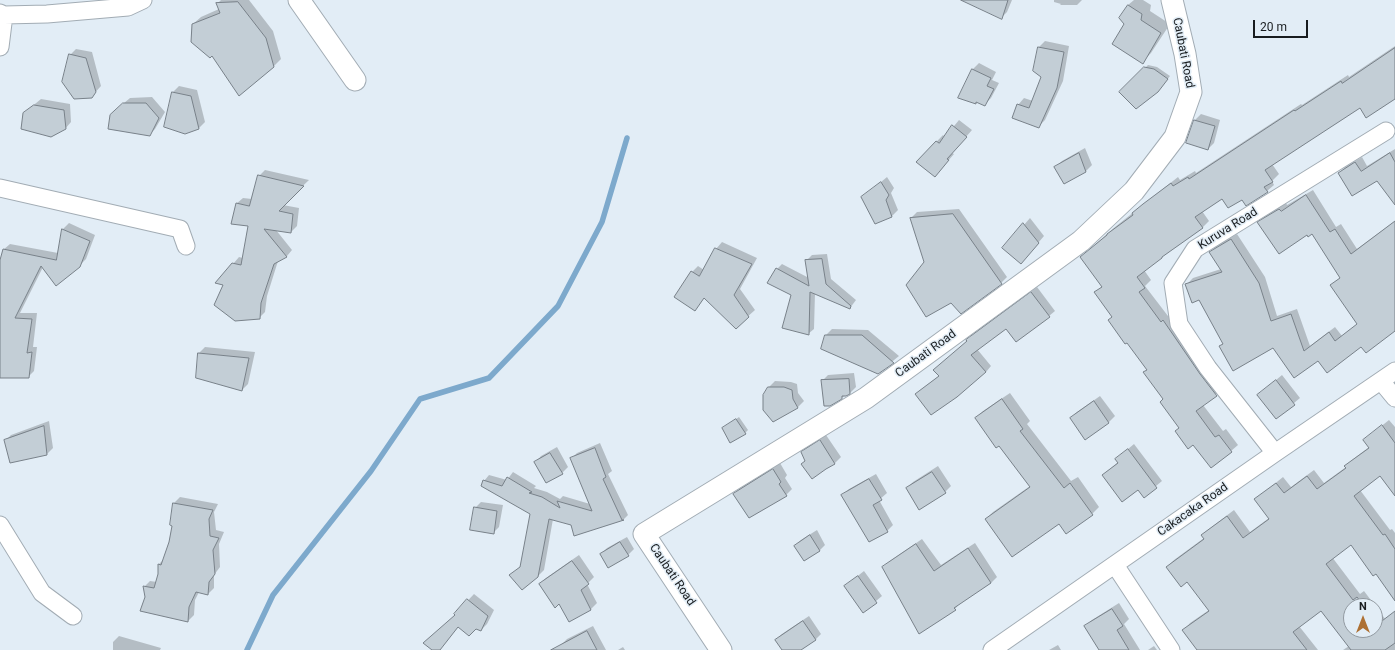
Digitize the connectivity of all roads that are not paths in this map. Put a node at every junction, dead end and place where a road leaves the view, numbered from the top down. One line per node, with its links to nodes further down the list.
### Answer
1 (143, 0): 4 (street)
2 (299, 0): 6 (street)
3 (1172, 0): 17 (street, Caubati Road)
4 (2, 14): 5 (street)
5 (0, 47)
6 (355, 80)
7 (1386, 131): 13 (street, Kuruva Road)
8 (0, 188): 9 (street)
9 (186, 246)
10 (1395, 372): 11 (street, Cakacaka Road)
11 (1381, 381): 12 (street); 13 (street, Cakacaka Road)
12 (1395, 398)
13 (1275, 453): 15 (street, Cakacaka Road)
14 (0, 524): 16 (street)
15 (1115, 564): 18 (street, Cakacaka Road); 19 (street)
16 (72, 616)
17 (721, 650)
18 (992, 650)
19 (1171, 650)

